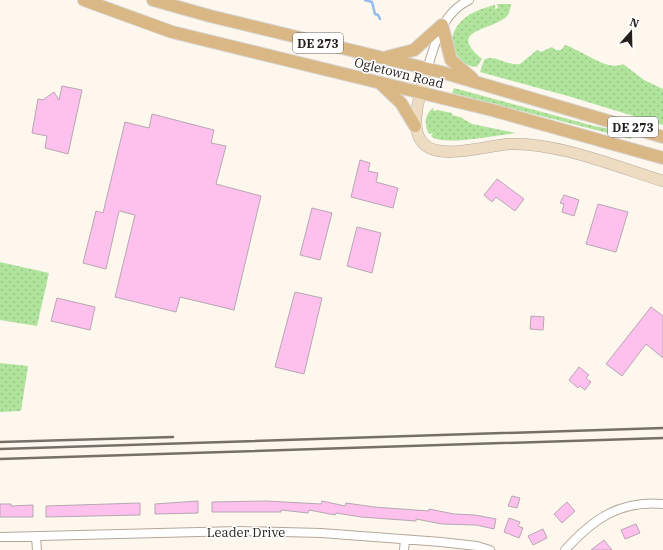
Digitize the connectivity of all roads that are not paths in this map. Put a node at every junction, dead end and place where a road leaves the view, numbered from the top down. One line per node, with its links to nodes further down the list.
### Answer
1 (84, 0): 7 (main road, Ogletown Road / DE 273)
2 (154, 0): 5 (main road, Ogletown Road / DE 273)
3 (469, 0): 4 (street)
4 (442, 25): 5 (main road); 6 (street); 8 (main road)
5 (381, 58): 6 (main road, Ogletown Road / DE 273)
6 (427, 69): 8 (main road, Ogletown Road / DE 273); 9 (street)
7 (379, 82): 9 (main road, Ogletown Road / DE 273); 10 (main road)
8 (478, 82): 11 (main road, Ogletown Road / DE 273)
9 (421, 93): 10 (street); 12 (main road, Ogletown Road / DE 273)
10 (415, 126): 13 (street)
11 (663, 137)
12 (663, 158)
13 (663, 181)
14 (663, 504): 21 (street)
15 (0, 537): 16 (street, Leader Drive)
16 (36, 537): 17 (street, Leader Drive); 18 (street)
17 (405, 540): 19 (street); 20 (street, Leader Drive)
18 (37, 550)
19 (404, 550)
20 (490, 550)
21 (565, 550)

